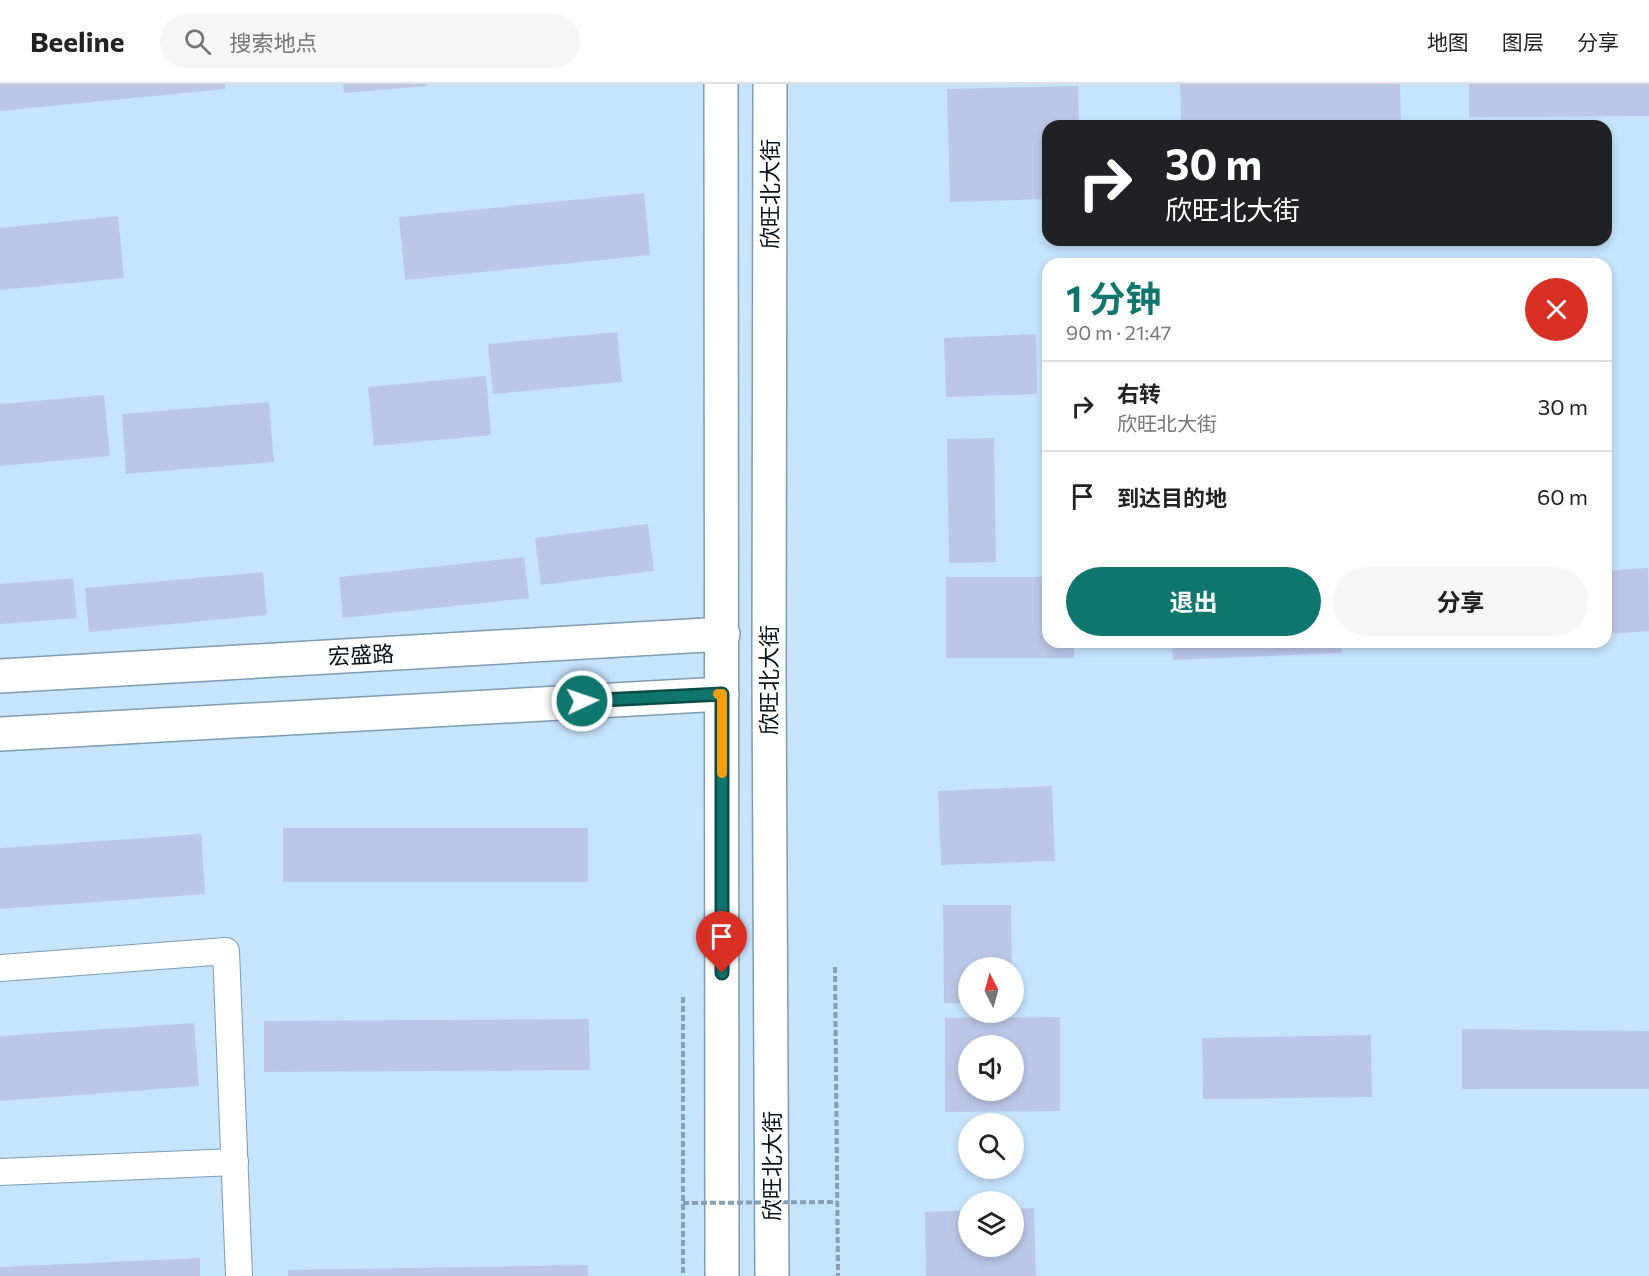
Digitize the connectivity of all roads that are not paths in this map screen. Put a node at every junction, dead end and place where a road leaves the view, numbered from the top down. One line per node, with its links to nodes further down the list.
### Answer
1 (721, 84): 3 (main road, 欣旺北大街)
2 (771, 84): 12 (main road, 欣旺北大街)
3 (723, 634): 4 (main road, 宏盛路); 5 (main road, 欣旺北大街)
4 (0, 676)
5 (722, 694): 6 (main road); 11 (main road, 欣旺北大街)
6 (0, 734)
7 (0, 968): 8 (street)
8 (235, 1162): 9 (street); 10 (street)
9 (0, 1172)
10 (239, 1276)
11 (722, 1276)
12 (772, 1276)

